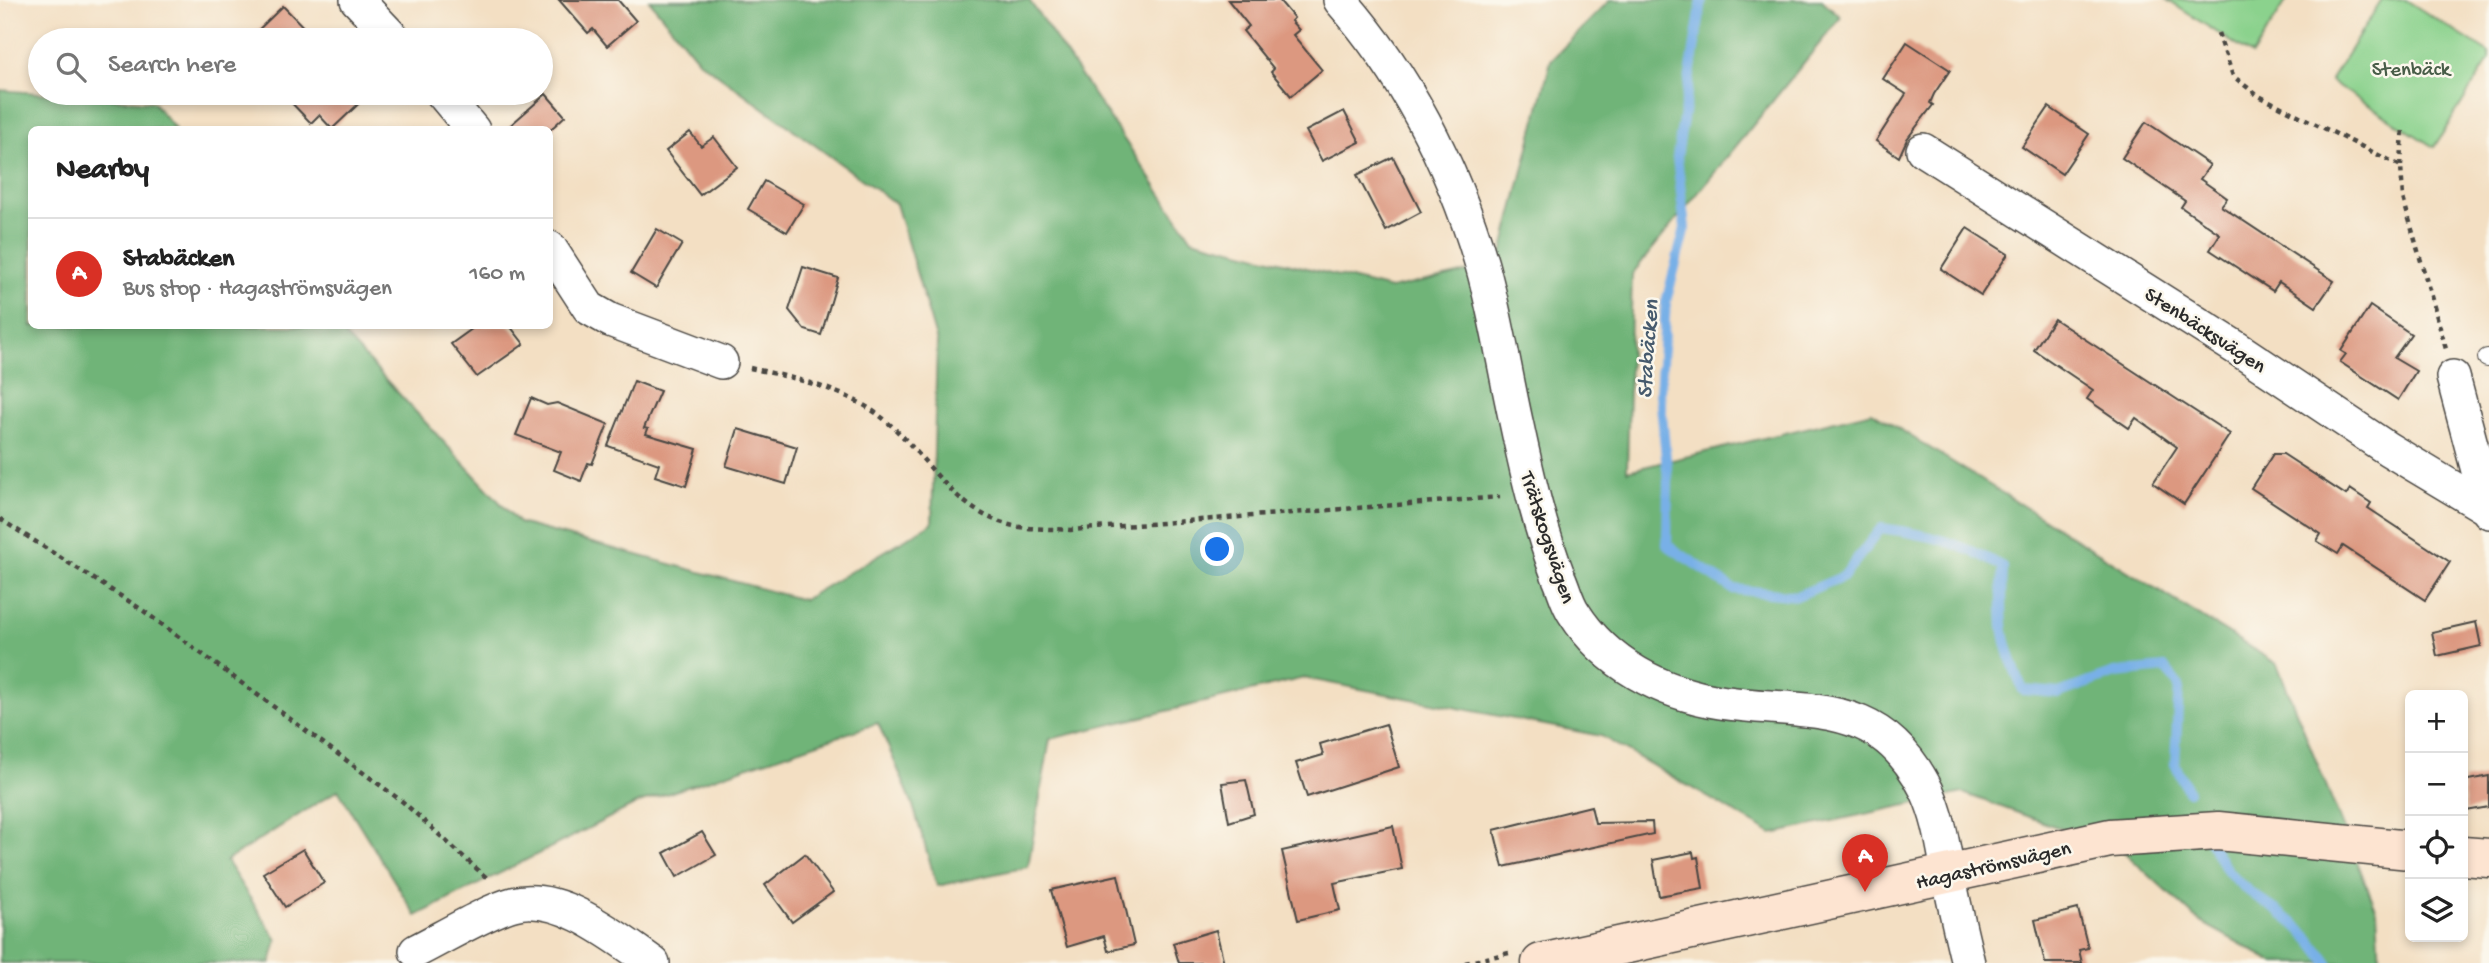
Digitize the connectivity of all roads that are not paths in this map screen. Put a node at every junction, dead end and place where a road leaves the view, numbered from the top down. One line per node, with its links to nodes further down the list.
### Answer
1 (357, 0): 3 (street)
2 (1340, 0): 14 (street, Trätskogsvägen)
3 (384, 28)
4 (452, 105): 5 (street)
5 (470, 126)
6 (1923, 150): 10 (street, Stenbäcksvägen)
7 (553, 253): 8 (street)
8 (721, 362)
9 (2453, 377): 10 (street, Stenbäcksvägen)
10 (2489, 511)
11 (2405, 850): 14 (street, Hagaströmsvägen)
12 (2468, 856): 13 (street)
13 (2489, 858)
14 (1948, 874): 17 (street, Hagaströmsvägen); 18 (street, Trätskogsvägen)
15 (416, 951): 16 (street)
16 (653, 963)
17 (1541, 963)
18 (1968, 963)

